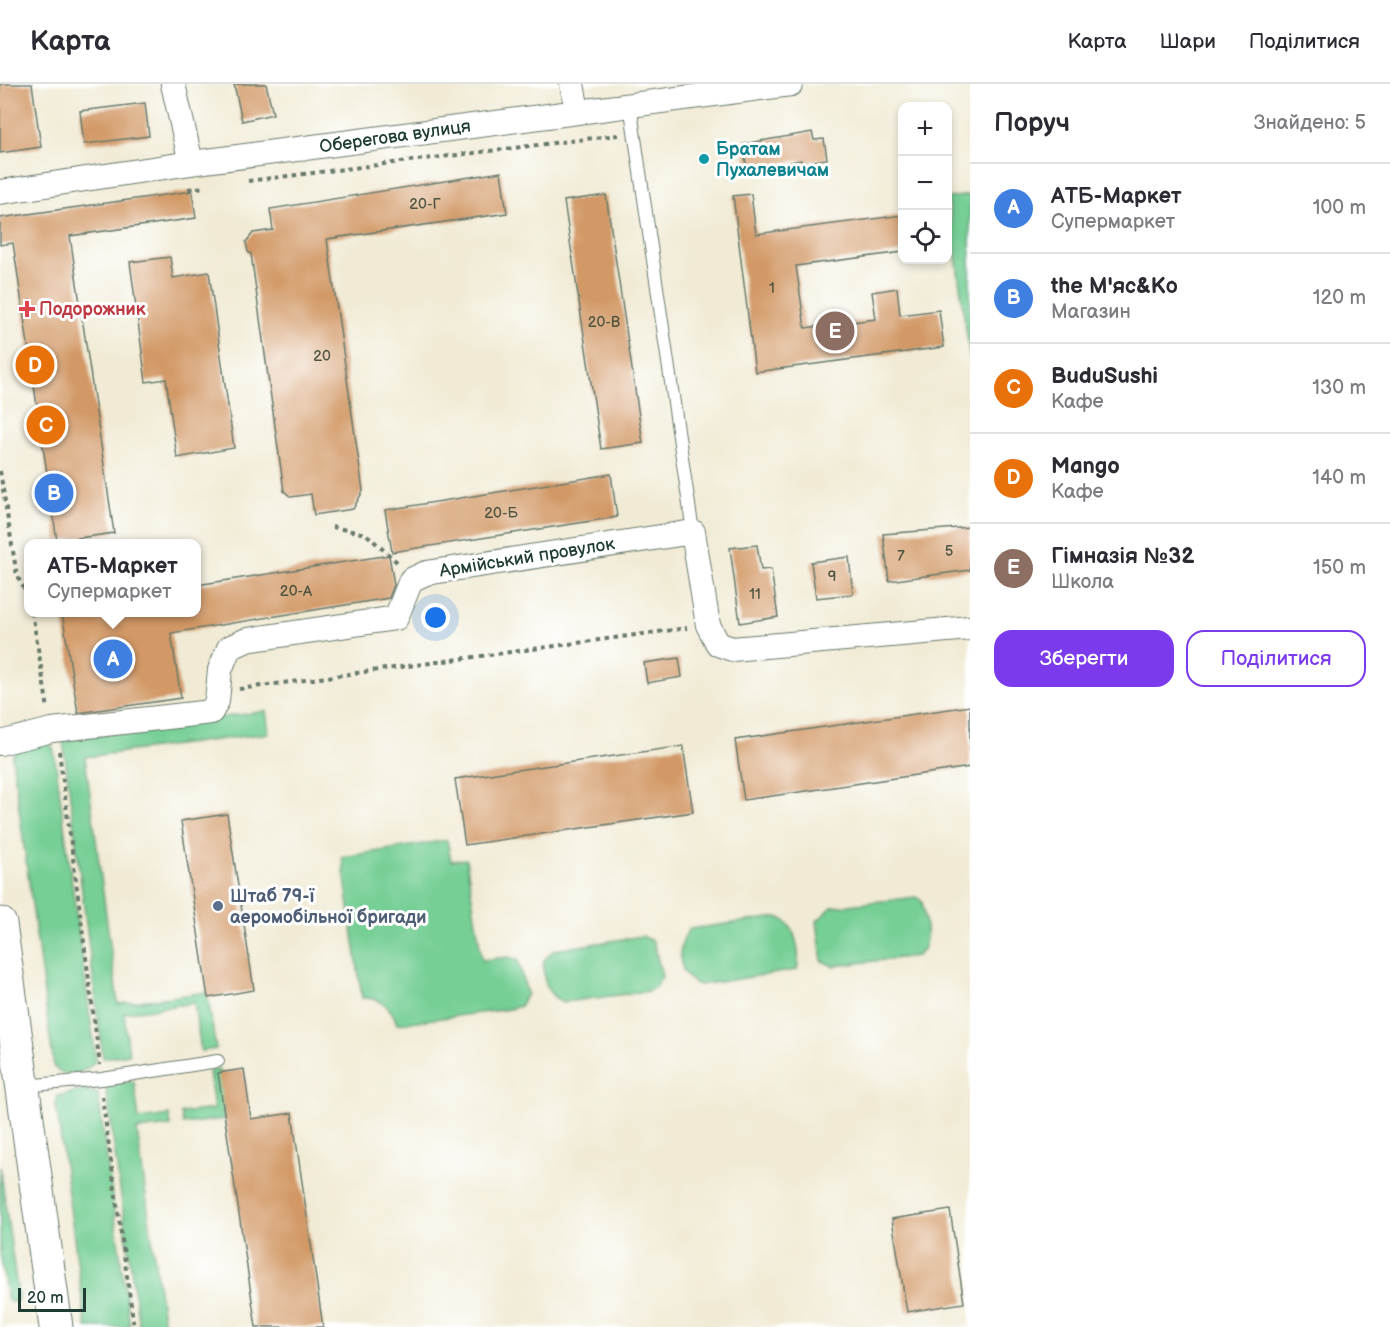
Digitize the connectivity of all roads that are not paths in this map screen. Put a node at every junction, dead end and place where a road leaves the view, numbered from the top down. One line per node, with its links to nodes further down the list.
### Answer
1 (173, 84): 6 (street)
2 (572, 84): 5 (street)
3 (791, 84): 4 (street, Оберегова вулиця)
4 (630, 104): 5 (street, Оберегова вулиця); 8 (lane)
5 (577, 111): 6 (street, Оберегова вулиця)
6 (191, 163): 7 (street, Оберегова вулиця)
7 (0, 192)
8 (693, 532): 9 (street); 10 (street, Армійський провулок)
9 (970, 628)
10 (0, 743)
11 (0, 924): 13 (highway)
12 (218, 1061): 13 (lane)
13 (22, 1086): 14 (highway)
14 (56, 1327)

